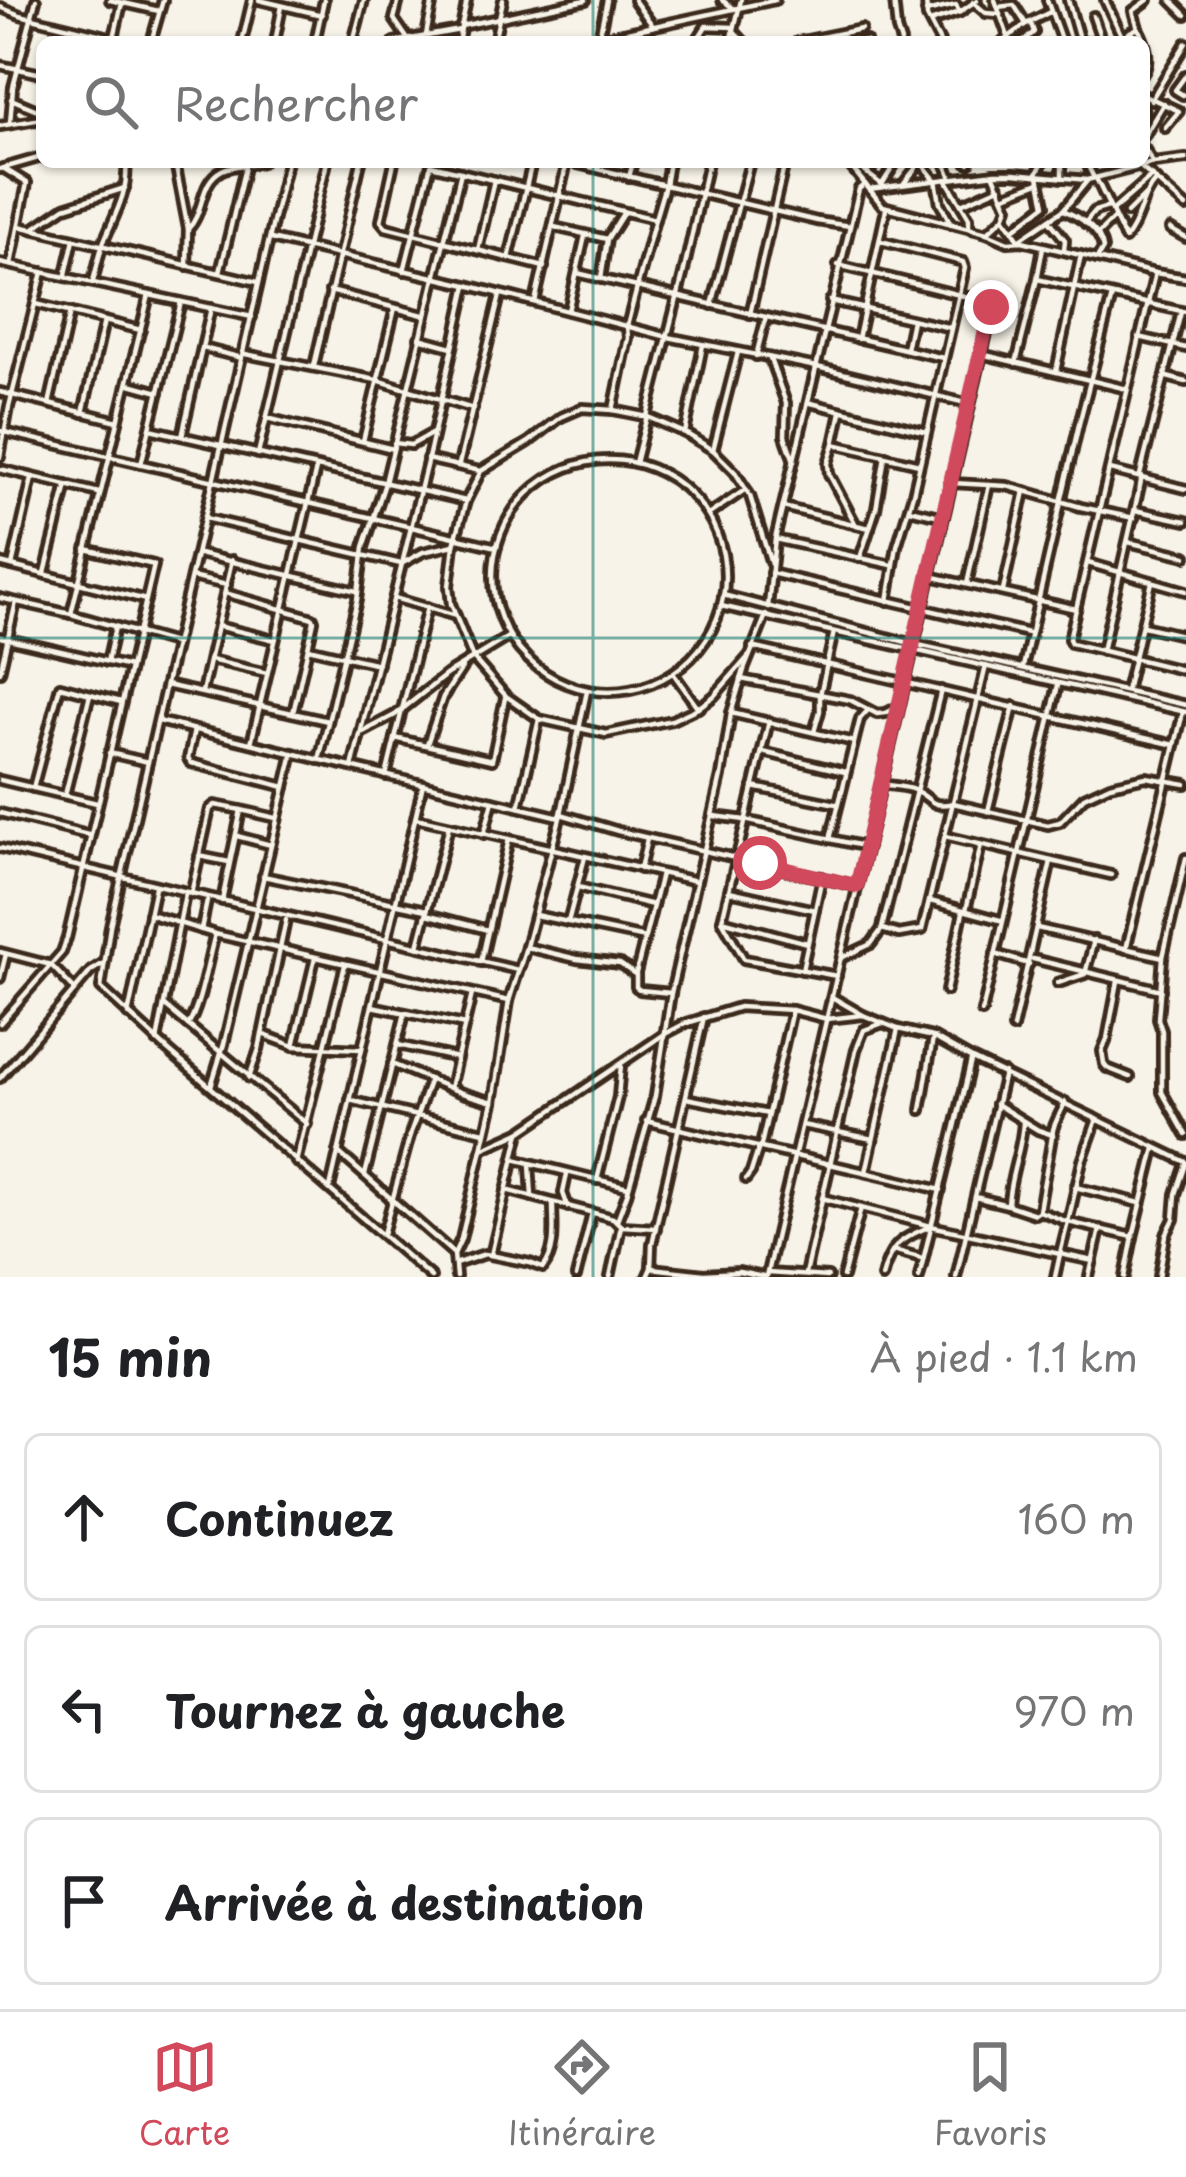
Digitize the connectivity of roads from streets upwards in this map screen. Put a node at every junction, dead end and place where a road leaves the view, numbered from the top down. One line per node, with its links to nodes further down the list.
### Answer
1 (36, 0): 37 (street)
2 (110, 0): 25 (street)
3 (163, 0): 30 (street)
4 (255, 0): 27 (street); 50 (street)
5 (324, 0): 34 (street)
6 (364, 0): 53 (street)
7 (399, 0): 54 (street)
8 (433, 0): 46 (street)
9 (467, 0): 42 (street)
10 (503, 0): 38 (street)
11 (586, 0): 24 (street)
12 (607, 0): 58 (street)
13 (634, 0): 41 (street)
14 (722, 0): 26 (street)
15 (775, 0): 26 (street)
16 (894, 0): 64 (street)
17 (926, 0): 31 (street)
18 (1047, 0): 33 (street)
19 (1069, 0): 69 (street)
20 (1106, 0): 71 (street)
21 (1148, 0): 44 (street)
22 (1171, 0): 35 (street)
23 (974, 1): 29 (street); 32 (street)
24 (570, 2): 38 (street)
25 (122, 3): 30 (street); 48 (street)
26 (738, 5): 41 (street); 43 (street)
27 (282, 6): 34 (street); 51 (street)
28 (0, 7): 37 (street)
29 (997, 7): 40 (street)
30 (160, 11): 49 (street)
31 (926, 12): 32 (street); 39 (street)
32 (960, 12): 39 (street)
33 (1050, 12): 40 (street); 68 (street)
34 (322, 15): 52 (street)
35 (1186, 15)
36 (1093, 16): 70 (street)
37 (31, 17): 47 (street); 76 (street)
38 (499, 19): 42 (street); 57 (street)
39 (930, 22): 65 (street)
40 (1028, 23): 66 (street); 67 (street)
41 (653, 26): 59 (street)
42 (460, 28): 46 (street); 56 (street)
43 (734, 28): 60 (street); 61 (street); 62 (street)
44 (1138, 28): 72 (street); 73 (street)
45 (861, 29): 63 (street)
46 (426, 35): 55 (street)
47 (99, 36)
48 (114, 36)
49 (153, 36)
50 (244, 36)
51 (276, 36)
52 (317, 36)
53 (355, 36)
54 (406, 36)
55 (422, 36)
56 (459, 36)
57 (495, 36)
58 (599, 36)
59 (614, 36)
60 (700, 36)
61 (732, 36)
62 (740, 36)
63 (827, 36)
64 (899, 36)
65 (937, 36)
66 (1012, 36)
67 (1030, 36)
68 (1060, 36)
69 (1081, 36)
70 (1100, 36)
71 (1120, 36)
72 (1128, 36)
73 (1142, 36)
74 (1186, 43): 79 (street)
75 (0, 65): 76 (street)
76 (17, 69): 77 (street); 81 (street)
77 (36, 73)
78 (1186, 75): 80 (street)
79 (1150, 94)
80 (1183, 95)
81 (11, 99): 85 (street); 88 (street)
82 (1150, 99): 83 (street)
83 (1164, 103): 84 (street); 90 (street)
84 (1179, 111): 87 (street); 91 (street)
85 (36, 112)
86 (36, 116): 88 (street)
87 (1186, 117)
88 (10, 123): 89 (street)
89 (0, 126)
90 (1150, 126)
91 (1165, 128)
92 (1150, 157): 96 (street)
93 (36, 159): 97 (street)
94 (1186, 159): 96 (street)
95 (1150, 163): 96 (street)
96 (1154, 163)
97 (2, 168): 168 (street)
98 (126, 168): 147 (street)
99 (177, 168): 172 (street)
100 (234, 168): 172 (street)
101 (245, 168): 204 (street)
102 (286, 168): 182 (street)
103 (326, 168): 189 (street)
104 (360, 168): 192 (street)
105 (393, 168): 177 (street)
106 (430, 168): 177 (street)
107 (446, 168): 130 (street)
108 (531, 168): 148 (street)
109 (567, 168): 152 (street)
110 (606, 168): 134 (street)
111 (631, 168): 134 (street)
112 (668, 168): 143 (street)
113 (707, 168): 150 (street)
114 (748, 168): 153 (street)
115 (783, 168): 159 (street)
116 (854, 168): 145 (street)
117 (860, 168): 131 (street)
118 (871, 168): 131 (street)
119 (892, 168): 144 (street)
120 (916, 168): 142 (street)
121 (921, 168): 141 (street)
122 (946, 168): 138 (street)
123 (995, 168): 133 (street)
124 (1014, 168): 132 (street)
125 (1041, 168): 135 (street)
126 (1063, 168): 136 (street)
127 (1090, 168): 139 (street)
128 (1126, 168): 139 (street)
129 (1143, 168): 137 (street)
130 (460, 172): 140 (street); 185 (street)
131 (866, 172): 144 (street)
132 (1014, 172): 133 (street); 135 (street)
133 (994, 173): 138 (street); 146 (street)
134 (629, 177): 143 (street)
135 (1038, 178): 136 (street); 151 (street); 155 (street)
136 (1062, 178): 139 (street)
137 (1154, 178): 149 (street); 157 (street); 161 (street)
138 (949, 179): 141 (street); 154 (street)
139 (1092, 179): 160 (street); 161 (street)
140 (494, 180): 148 (street); 190 (street)
141 (935, 180): 142 (street); 167 (street)
142 (904, 183): 144 (street)
143 (664, 185): 150 (street); 165 (street)
144 (882, 186): 145 (street)
145 (867, 187): 156 (street); 169 (street)
146 (1000, 187): 151 (street); 154 (street)
147 (125, 188): 171 (street); 187 (street)
148 (526, 188): 152 (street); 194 (street)
149 (1146, 194): 161 (street); 162 (street)
150 (701, 195): 153 (street); 222 (street)
151 (1004, 195): 163 (street)
152 (560, 196): 158 (street); 170 (street)
153 (738, 203): 159 (street); 228 (street)
154 (960, 205): 173 (street)
155 (1045, 205): 164 (street); 175 (street)
156 (886, 207): 167 (street); 186 (street)
157 (1186, 207)
158 (624, 210): 165 (street); 183 (street)
159 (774, 210): 169 (street); 235 (street)
160 (1063, 210): 164 (street); 166 (street)
161 (1111, 212): 166 (street); 178 (street)
162 (1127, 213)
163 (1004, 217): 175 (street); 176 (street)
164 (1052, 218): 184 (street); 191 (street)
165 (655, 219): 215 (street)
166 (1085, 223): 178 (street)
167 (951, 224): 173 (street)
168 (19, 226): 171 (street); 197 (street)
169 (850, 226): 199 (street)
170 (554, 227): 179 (street); 200 (street)
171 (33, 229): 181 (street)
172 (188, 229): 198 (street)
173 (969, 229): 176 (street)
174 (1170, 229): 180 (street)
175 (1014, 230): 184 (street)
176 (987, 232): 184 (street)
177 (413, 233): 185 (street); 201 (street)
178 (1098, 234): 195 (street)
179 (585, 236): 183 (street); 205 (street)
180 (1186, 238)
181 (74, 239): 187 (street); 208 (street)
182 (271, 239): 189 (street); 213 (street)
183 (608, 239): 211 (street)
184 (1020, 240): 188 (street)
185 (445, 241): 190 (street); 209 (street)
186 (881, 241): 206 (street); 219 (street)
187 (103, 245): 198 (street); 212 (street)
188 (1043, 247): 191 (street); 210 (street)
189 (306, 249): 192 (street); 261 (street)
190 (478, 250): 194 (street)
191 (1064, 252): 193 (street)
192 (338, 256): 201 (street); 217 (street)
193 (1081, 256): 195 (street); 216 (street)
194 (509, 258): 200 (street)
195 (1097, 260): 203 (street)
196 (0, 262): 197 (street)
197 (11, 264): 202 (street)
198 (187, 266): 204 (street)
199 (838, 266): 206 (street); 223 (street)
200 (544, 267): 225 (street)
201 (404, 271): 209 (street)
202 (43, 272): 208 (street); 227 (street)
203 (1155, 273): 207 (street); 226 (street)
204 (220, 274): 213 (street)
205 (577, 274): 211 (street); 232 (street)
206 (873, 274): 219 (street); 231 (street)
207 (1184, 275)
208 (65, 277): 212 (street)
209 (435, 278): 214 (street); 236 (street)
210 (1037, 278): 216 (street); 262 (street)
211 (601, 279): 215 (street)
212 (93, 281): 220 (street)
213 (260, 283): 237 (street)
214 (466, 284): 218 (street); 251 (street)
215 (637, 287): 222 (street); 241 (street)
216 (1073, 287): 221 (street); 265 (street)
217 (330, 291): 230 (street); 263 (street)
218 (501, 293): 225 (street); 281 (street)
219 (959, 294): 242 (street); 256 (street)
220 (149, 295): 224 (street); 243 (street)
221 (1112, 296): 226 (street); 268 (street)
222 (678, 297): 228 (street); 245 (street)
223 (830, 301): 231 (street); 244 (street)
224 (182, 302): 229 (street); 274 (street)
225 (535, 302): 232 (street)
226 (1147, 303): 234 (street); 246 (street)
227 (35, 304): 233 (street); 276 (street)
228 (712, 305): 235 (street)
229 (211, 308): 237 (street); 252 (street)
230 (394, 308): 236 (street); 267 (street)
231 (866, 308): 239 (street); 248 (street)
232 (568, 311): 241 (street)
233 (70, 312): 240 (street); 279 (street)
234 (1184, 312): 250 (street)
235 (751, 314): 238 (street)
236 (425, 315): 247 (street)
237 (252, 317): 257 (street)
238 (766, 317): 244 (street); 258 (street)
239 (913, 319): 242 (street); 254 (street)
240 (104, 321): 243 (street); 284 (street)
241 (627, 326): 245 (street); 282 (street)
242 (951, 328): 259 (street)
243 (141, 330): 270 (street)
244 (825, 331): 248 (street); 264 (street)
245 (668, 337): 249 (street); 285 (street)
246 (1139, 337): 250 (street); 272 (street)
247 (419, 338): 251 (street); 271 (street)
248 (858, 338): 254 (street)
249 (703, 344): 255 (street); 292 (street)
250 (1174, 345): 253 (street); 266 (street)
251 (452, 346): 277 (street)
252 (203, 348): 257 (street); 293 (street)
253 (1186, 348)
254 (905, 349): 259 (street)
255 (738, 352): 258 (street); 298 (street)
256 (982, 354): 262 (street); 280 (street)
257 (243, 356): 261 (street); 296 (street)
258 (756, 356): 260 (street)
259 (943, 358): 275 (street)
260 (770, 359): 264 (street); 304 (street)
261 (280, 361): 263 (street); 286 (street)
262 (1016, 363): 265 (street)
263 (314, 366): 267 (street)
264 (818, 367): 275 (street); 278 (street)
265 (1056, 371): 268 (street)
266 (1166, 377): 269 (street); 313 (street)
267 (377, 380): 271 (street); 294 (street)
268 (1089, 381): 272 (street); 326 (street)
269 (1186, 382)
270 (128, 384): 274 (street); 287 (street)
271 (407, 389): 277 (street); 297 (street)
272 (1127, 389): 311 (street)
273 (0, 392): 276 (street)
274 (159, 392): 288 (street)
275 (935, 394): 280 (street); 290 (street)
276 (12, 395): 279 (street); 289 (street)
277 (440, 399): 281 (street); 291 (street)
278 (809, 402): 283 (street); 304 (street)
279 (49, 404): 284 (street)
280 (970, 404): 317 (street)
281 (472, 409): 307 (street)
282 (613, 410): 285 (street); 312 (street)
283 (842, 410): 290 (street); 295 (street)
284 (83, 413): 287 (street)
285 (648, 417): 292 (street); 305 (street)
286 (267, 418): 294 (street); 299 (street)
287 (118, 421): 302 (street)
288 (150, 429): 293 (street); 306 (street)
289 (3, 432): 301 (street); 302 (street)
290 (927, 432): 308 (street)
291 (433, 433): 297 (street); 303 (street)
292 (685, 433): 298 (street)
293 (182, 436): 296 (street)
294 (363, 441): 297 (street)
295 (834, 444): 300 (street); 337 (street)
296 (222, 446): 299 (street); 315 (street)
297 (394, 446): 316 (street)
298 (713, 450): 321 (street)
299 (258, 454): 309 (street)
300 (885, 456): 308 (street); 339 (street)
301 (0, 457)
302 (109, 457): 306 (street); 324 (street)
303 (428, 459): 307 (street); 323 (street)
304 (794, 461): 328 (street)
305 (635, 463): 331 (street); 344 (street)
306 (141, 464): 315 (street)
307 (459, 464): 312 (street)
308 (919, 464): 329 (street)
309 (316, 468): 316 (street); 327 (street)
310 (0, 469): 314 (street)
311 (1109, 470): 313 (street); 330 (street)
312 (481, 471): 325 (street)
313 (1141, 476): 320 (street); 332 (street)
314 (33, 477): 318 (street); 355 (street)
315 (214, 481): 327 (street); 334 (street)
316 (385, 483): 323 (street); 335 (street)
317 (952, 483): 319 (street); 333 (street)
318 (67, 485): 324 (street); 358 (street)
319 (989, 485): 322 (street); 365 (street)
320 (1186, 488)
321 (746, 489): 331 (street); 354 (street)
322 (1025, 491): 326 (street); 369 (street)
323 (420, 492): 325 (street); 338 (street)
324 (100, 493): 345 (street)
325 (466, 501): 342 (street)
326 (1062, 501): 330 (street); 374 (street)
327 (308, 503): 335 (street); 341 (street)
328 (783, 507): 337 (street); 340 (street)
329 (909, 508): 333 (street); 356 (street)
330 (1100, 512): 332 (street); 352 (street)
331 (708, 514): 370 (street)
332 (1134, 514): 336 (street); 343 (street)
333 (944, 517): 361 (street)
334 (205, 518): 341 (street); 346 (street)
335 (373, 518): 338 (street); 347 (street)
336 (1186, 521)
337 (856, 525): 339 (street)
338 (411, 527): 342 (street); 353 (street)
339 (871, 528): 349 (street)
340 (775, 539): 349 (street); 354 (street)
341 (299, 540): 347 (street); 359 (street)
342 (455, 541): 344 (street); 353 (street); 384 (street)
343 (1128, 542): 348 (street); 360 (street)
344 (497, 547): 392 (street)
345 (86, 549): 364 (street); 373 (street)
346 (197, 553): 350 (street); 362 (street)
347 (363, 554): 353 (street); 367 (street)
348 (1186, 556)
349 (860, 558): 356 (street)
350 (232, 560): 359 (street); 366 (street)
351 (0, 563): 355 (street)
352 (1087, 563): 360 (street); 380 (street)
353 (400, 564): 372 (street)
354 (771, 564): 357 (street)
355 (12, 566): 358 (street)
356 (894, 566): 375 (street)
357 (771, 572): 375 (street); 382 (street)
358 (45, 574): 364 (street)
359 (291, 574): 367 (street); 379 (street)
360 (1119, 574): 363 (street); 399 (street)
361 (930, 576): 365 (street); 381 (street)
362 (191, 577): 366 (street); 395 (street)
363 (1151, 582): 368 (street); 386 (street)
364 (79, 583): 373 (street); 383 (street)
365 (967, 584): 369 (street)
366 (226, 589): 379 (street); 385 (street)
367 (357, 591): 400 (street)
368 (1186, 591)
369 (1002, 592): 374 (street)
370 (723, 595): 377 (street); 382 (street)
371 (0, 598): 376 (street)
372 (394, 598): 378 (street); 407 (street)
373 (146, 600): 389 (street)
374 (1038, 600): 380 (street); 390 (street)
375 (888, 601): 381 (street)
376 (16, 602): 383 (street); 393 (street)
377 (721, 606): 382 (street); 415 (street)
378 (427, 607): 384 (street); 435 (street)
379 (283, 609): 394 (street); 398 (street)
380 (1076, 609): 399 (street)
381 (922, 610): 390 (street); 397 (street)
382 (767, 611): 388 (street); 396 (street); 397 (street)
383 (71, 614): 387 (street)
384 (456, 616): 402 (street)
385 (217, 626): 394 (street); 404 (street)
386 (1143, 626): 391 (street); 403 (street)
387 (115, 627): 389 (street); 405 (street)
388 (834, 632): 397 (street); 408 (street)
389 (138, 634): 395 (street); 410 (street)
390 (1031, 634): 411 (street)
391 (1186, 636)
392 (508, 637): 402 (street); 421 (street)
393 (4, 638): 405 (street); 413 (street)
394 (275, 640): 414 (street)
395 (176, 644): 419 (street)
396 (752, 647): 401 (street); 408 (street)
397 (913, 647): 409 (street); 411 (street); 417 (street)
398 (308, 648): 400 (street); 437 (street)
399 (1102, 651): 403 (street)
400 (344, 656): 407 (street); 441 (street)
401 (749, 656): 416 (street); 432 (street)
402 (473, 658): 406 (street); 426 (street)
403 (1134, 659): 412 (street); 422 (street)
404 (210, 660): 414 (street); 423 (street)
405 (107, 662): 410 (street)
406 (465, 663): 435 (street); 451 (street)
407 (377, 664): 446 (street)
408 (827, 664): 417 (street); 425 (street)
409 (986, 666): 418 (street); 427 (street)
410 (130, 667): 428 (street)
411 (1023, 668): 422 (street)
412 (1186, 671)
413 (0, 672)
414 (267, 673): 429 (street)
415 (673, 673): 421 (street); 432 (street)
416 (741, 679): 425 (street); 436 (street)
417 (905, 682): 420 (street); 430 (street)
418 (1058, 683): 434 (street); 438 (street)
419 (166, 685): 423 (street); 440 (street)
420 (941, 690): 427 (street); 468 (street)
421 (587, 691): 444 (street)
422 (1126, 691): 434 (street)
423 (202, 692): 429 (street)
424 (91, 694): 428 (street); 467 (street); 469 (street)
425 (820, 695): 433 (street); 445 (street)
426 (506, 696): 439 (street); 451 (street)
427 (978, 698): 431 (street); 472 (street)
428 (122, 702): 453 (street)
429 (259, 706): 437 (street); 449 (street)
430 (899, 706): 433 (street); 463 (street)
431 (1014, 706): 438 (street); 476 (street)
432 (698, 708): 444 (street)
433 (868, 710): 448 (street)
434 (1185, 710): 450 (street)
435 (401, 711): 446 (street); 447 (street)
436 (731, 712): 442 (street); 479 (street)
437 (293, 713): 441 (street)
438 (1049, 714): 450 (street); 483 (street)
439 (539, 719): 444 (street); 474 (street)
440 (158, 721): 443 (street); 456 (street)
441 (328, 721): 455 (street)
442 (769, 722): 445 (street); 452 (street)
443 (194, 730): 449 (street); 465 (street)
444 (578, 730): 478 (street)
445 (814, 732): 448 (street)
446 (361, 733): 457 (street)
447 (395, 739): 451 (street); 459 (street)
448 (854, 742): 458 (street)
449 (251, 743): 454 (street)
450 (1175, 745): 461 (street)
451 (427, 746)
452 (762, 752): 458 (street); 466 (street)
453 (109, 753): 456 (street); 471 (street)
454 (293, 753): 455 (street); 465 (street)
455 (319, 760): 457 (street)
456 (148, 762): 511 (street)
457 (352, 767): 459 (street)
458 (844, 772): 473 (street)
459 (386, 776): 462 (street)
460 (0, 780): 467 (street)
461 (1167, 780): 464 (street); 483 (street); 548 (street)
462 (423, 784): 470 (street); 481 (street)
463 (881, 784): 468 (street); 495 (street)
464 (1186, 784)
465 (285, 787): 480 (street)
466 (753, 787): 473 (street); 482 (street)
467 (33, 788): 469 (street)
468 (916, 790): 472 (street); 537 (street)
469 (65, 795): 471 (street)
470 (493, 801): 474 (street); 485 (street)
471 (97, 803): 486 (street)
472 (953, 803): 476 (street); 488 (street)
473 (837, 805): 491 (street)
474 (519, 807): 478 (street)
475 (241, 810): 480 (street); 487 (street); 499 (street)
476 (988, 812): 483 (street)
477 (0, 813): 486 (street)
478 (560, 816): 489 (street); 496 (street)
479 (711, 816): 482 (street); 497 (street)
480 (276, 818): 492 (street)
481 (416, 818): 484 (street); 521 (street)
482 (745, 820): 491 (street); 501 (street)
483 (1025, 820): 498 (street)
484 (449, 826): 485 (street); 525 (street)
485 (484, 834): 490 (street)
486 (89, 836): 505 (street)
487 (237, 836): 492 (street); 504 (street)
488 (945, 836): 493 (street); 520 (street)
489 (646, 838): 497 (street); 506 (street)
490 (509, 839): 496 (street); 536 (street)
491 (830, 839): 495 (street)
492 (271, 845): 509 (street)
493 (981, 845): 498 (street); 526 (street)
494 (0, 848): 505 (street)
495 (866, 848): 513 (street)
496 (552, 849): 500 (street); 528 (street)
497 (702, 850): 501 (street); 512 (street)
498 (1017, 853): 503 (street); 532 (street)
499 (199, 856): 504 (street); 517 (street)
500 (585, 856): 506 (street); 515 (street)
501 (737, 857): 510 (street); 516 (street)
502 (1186, 858): 552 (street)
503 (1051, 861): 508 (street); 535 (street)
504 (230, 862): 519 (street)
505 (81, 868): 511 (street); 559 (street)
506 (640, 869): 507 (street)
507 (661, 874): 512 (street); 522 (street)
508 (1111, 875)
509 (263, 876): 521 (street); 523 (street)
510 (822, 877): 513 (street); 524 (street)
511 (121, 879): 514 (street); 557 (street)
512 (696, 881): 572 (street)
513 (857, 886): 554 (street)
514 (155, 887): 517 (street); 527 (street)
515 (578, 887): 522 (street); 533 (street)
516 (729, 891): 524 (street); 531 (street)
517 (188, 894): 518 (street); 534 (street)
518 (208, 898): 519 (street); 539 (street)
519 (222, 901): 523 (street)
520 (930, 901): 526 (street); 537 (street)
521 (395, 904): 525 (street); 543 (street)
522 (653, 905): 541 (street)
523 (255, 909): 529 (street); 544 (street)
524 (814, 910): 545 (street)
525 (427, 912): 536 (street); 546 (street)
526 (964, 912): 532 (street); 571 (street)
527 (149, 914): 530 (street); 538 (street)
528 (535, 915): 533 (street); 547 (street)
529 (286, 917): 543 (street); 549 (street)
530 (162, 920): 534 (street); 538 (street)
531 (722, 920): 545 (street); 561 (street)
532 (1002, 920): 551 (street)
533 (568, 922): 541 (street)
534 (181, 926): 539 (street); 576 (street)
535 (1036, 928): 542 (street); 555 (street)
536 (488, 929): 556 (street)
537 (882, 929): 554 (street)
538 (147, 930): 581 (street)
539 (201, 930): 540 (street)
540 (214, 934): 544 (street); 587 (street)
541 (645, 938): 564 (street)
542 (1094, 940): 548 (street); 563 (street)
543 (387, 941): 546 (street); 562 (street)
544 (248, 942): 549 (street); 599 (street)
545 (807, 943): 561 (street)
546 (418, 946): 556 (street)
547 (526, 947): 560 (street); 564 (street)
548 (1126, 949): 552 (street)
549 (280, 950): 553 (street); 591 (street)
550 (3, 952): 559 (street); 566 (street)
551 (995, 954): 555 (street); 580 (street)
552 (1163, 957): 570 (street)
553 (315, 958): 558 (street); 596 (street)
554 (841, 958): 565 (street)
555 (1029, 961): 563 (street); 589 (street)
556 (481, 962): 560 (street)
557 (104, 963): 569 (street); 581 (street)
558 (345, 964): 562 (street); 597 (street)
559 (51, 965): 569 (street); 584 (street)
560 (518, 970): 575 (street)
561 (802, 970): 565 (street)
562 (380, 972): 573 (street); 577 (street)
563 (1085, 974): 567 (street); 568 (street)
564 (635, 975): 572 (street)
565 (837, 976): 574 (street)
566 (0, 977)
567 (1118, 981): 570 (street); 605 (street)
568 (1058, 982)
569 (75, 989): 606 (street)
570 (1161, 990): 629 (street)
571 (946, 991)
572 (670, 993): 592 (street)
573 (472, 994): 575 (street); 588 (street)
574 (832, 997): 582 (street); 585 (street)
575 (509, 1001): 613 (street)
576 (164, 1006): 587 (street); 594 (street)
577 (372, 1006): 579 (street); 598 (street)
578 (792, 1010): 583 (street); 585 (street); 618 (street)
579 (405, 1012): 588 (street); 595 (street)
580 (982, 1012)
581 (128, 1015): 594 (street)
582 (863, 1016): 585 (street); 586 (street)
583 (704, 1017): 592 (street); 611 (street)
584 (2, 1018)
585 (826, 1019): 624 (street)
586 (884, 1023): 590 (street); 628 (street)
587 (188, 1025): 599 (street)
588 (465, 1025): 600 (street)
589 (1013, 1028)
590 (898, 1029): 593 (street); 631 (street)
591 (262, 1034): 596 (street); 607 (street)
592 (663, 1035): 603 (street); 621 (street)
593 (933, 1037): 601 (street); 617 (street)
594 (157, 1041): 609 (street)
595 (397, 1045): 600 (street); 602 (street)
596 (294, 1046): 597 (street)
597 (325, 1049): 598 (street); 623 (street)
598 (361, 1049): 612 (street)
599 (221, 1052): 607 (street); 609 (street)
600 (457, 1058): 610 (street)
601 (972, 1059): 604 (street); 651 (street)
602 (392, 1064): 608 (street); 616 (street)
603 (621, 1065): 627 (street); 645 (street)
604 (1004, 1072): 614 (street); 615 (street)
605 (1130, 1077)
606 (0, 1078)
607 (249, 1078): 623 (street)
608 (430, 1079): 610 (street); 619 (street)
609 (211, 1086): 638 (street)
610 (450, 1088): 613 (street)
611 (686, 1098): 618 (street); 625 (street)
612 (350, 1100): 616 (street); 635 (street)
613 (493, 1102): 626 (street)
614 (1066, 1102): 620 (street); 630 (street)
615 (996, 1104): 622 (street); 653 (street)
616 (381, 1108): 619 (street); 644 (street)
617 (921, 1109)
618 (768, 1114): 632 (street)
619 (416, 1117): 626 (street); 654 (street)
620 (1097, 1119): 633 (street); 648 (street)
621 (646, 1121): 625 (street); 647 (street)
622 (1023, 1121): 630 (street); 658 (street)
623 (307, 1124): 638 (street)
624 (802, 1125): 628 (street); 636 (street)
625 (679, 1129): 632 (street); 666 (street)
626 (486, 1132): 634 (street)
627 (520, 1132): 634 (street); 637 (street)
628 (836, 1132): 631 (street); 641 (street)
629 (1186, 1133)
630 (1053, 1135): 661 (street)
631 (874, 1139): 642 (street)
632 (759, 1147): 636 (street); 646 (street)
633 (1155, 1148): 639 (street); 656 (street)
634 (482, 1149): 672 (street)
635 (338, 1152): 644 (street); 649 (street)
636 (795, 1156): 641 (street); 681 (street)
637 (514, 1159): 640 (street); 650 (street)
638 (296, 1162): 649 (street)
639 (1186, 1163): 695 (street)
640 (530, 1164): 643 (street); 652 (street)
641 (829, 1164): 642 (street); 655 (street)
642 (866, 1172): 651 (street)
643 (567, 1174): 645 (street); 659 (street)
644 (365, 1175): 654 (street)
645 (596, 1180): 647 (street)
646 (746, 1180)
647 (628, 1187): 664 (street)
648 (1076, 1187): 656 (street); 663 (street)
649 (330, 1190): 669 (street)
650 (506, 1190): 652 (street); 673 (street)
651 (940, 1190): 665 (street)
652 (532, 1197): 657 (street)
653 (975, 1197): 658 (street); 668 (street)
654 (393, 1198): 669 (street); 672 (street)
655 (822, 1198): 660 (street); 680 (street)
656 (1141, 1203): 670 (street)
657 (553, 1204): 659 (street); 673 (street)
658 (1008, 1205): 661 (street)
659 (568, 1208): 662 (street)
660 (861, 1208): 665 (street); 688 (street)
661 (1039, 1211): 663 (street)
662 (592, 1213): 664 (street); 684 (street)
663 (1068, 1222): 667 (street); 674 (street)
664 (619, 1223): 666 (street); 685 (street)
665 (931, 1226): 668 (street); 671 (street); 675 (street)
666 (656, 1228): 678 (street)
667 (1100, 1229): 670 (street); 676 (street)
668 (965, 1233): 674 (street); 691 (street)
669 (383, 1234): 682 (street)
670 (1133, 1237): 694 (street)
671 (893, 1250): 675 (street); 689 (street)
672 (454, 1254): 677 (street)
673 (491, 1255): 677 (street)
674 (1060, 1255): 676 (street); 692 (street)
675 (924, 1258): 690 (street)
676 (1093, 1261): 693 (street)
677 (455, 1264): 683 (street)
678 (651, 1268): 679 (street); 686 (street)
679 (731, 1274): 681 (street)
680 (805, 1274): 681 (street); 687 (street)
681 (766, 1276)
682 (431, 1277)
683 (456, 1277)
684 (576, 1277)
685 (610, 1277)
686 (647, 1277)
687 (828, 1277)
688 (843, 1277)
689 (883, 1277)
690 (919, 1277)
691 (956, 1277)
692 (1055, 1277)
693 (1089, 1277)
694 (1125, 1277)
695 (1159, 1277)

